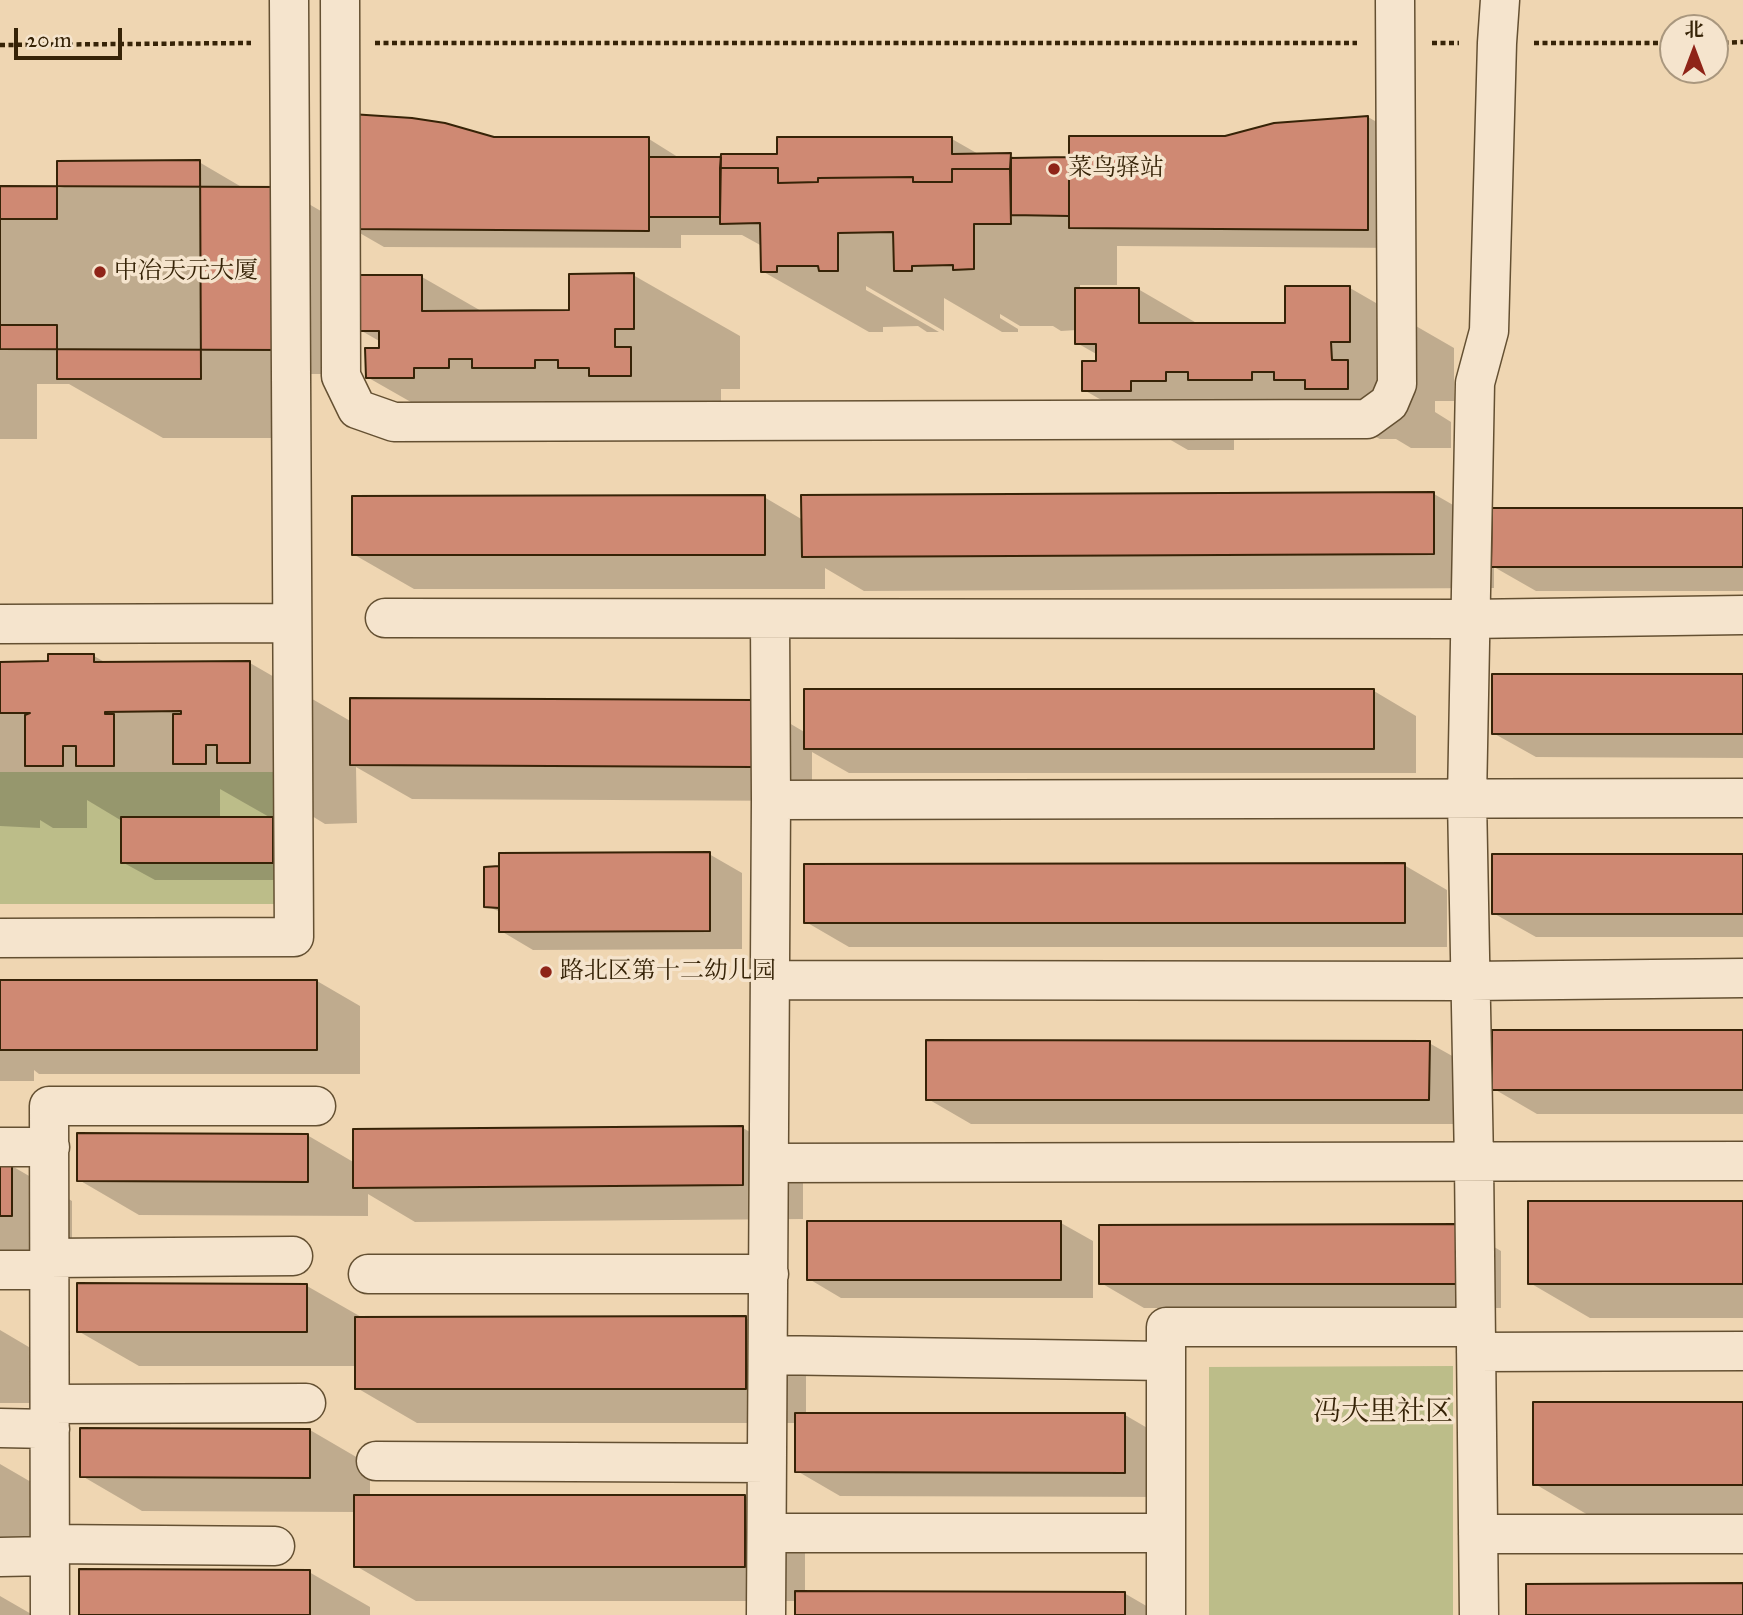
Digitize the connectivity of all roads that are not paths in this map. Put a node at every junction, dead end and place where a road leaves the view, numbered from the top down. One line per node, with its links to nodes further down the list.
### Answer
1 (289, 0): 9 (street)
2 (340, 0): 3 (street)
3 (1395, 0)
4 (1500, 0): 7 (street)
5 (1743, 615): 7 (street)
6 (385, 618): 8 (street)
7 (1469, 619): 8 (street); 11 (street)
8 (770, 620): 13 (street)
9 (292, 623): 10 (street); 14 (street)
10 (0, 624)
11 (1467, 799): 12 (street); 13 (street); 17 (street)
12 (1743, 799)
13 (772, 800): 16 (street)
14 (0, 938)
15 (1743, 978): 17 (street)
16 (771, 980): 17 (street); 22 (street)
17 (1470, 981): 23 (street)
18 (316, 1106): 20 (street)
19 (0, 1147): 20 (street)
20 (50, 1147): 25 (street)
21 (1743, 1161): 23 (street)
22 (769, 1163): 23 (street); 28 (street)
23 (1474, 1163): 29 (street)
24 (293, 1256): 25 (street)
25 (50, 1264): 26 (street); 34 (street)
26 (0, 1270)
27 (368, 1274): 28 (street)
28 (769, 1274): 31 (street)
29 (1475, 1340): 30 (street); 32 (street); 40 (street)
30 (1743, 1351)
31 (768, 1355): 32 (street); 37 (street)
32 (1166, 1361): 39 (street)
33 (306, 1403): 34 (street)
34 (50, 1416): 35 (street); 43 (street)
35 (0, 1428)
36 (376, 1461): 37 (street)
37 (767, 1463): 38 (street)
38 (767, 1533): 39 (street); 46 (street)
39 (1166, 1533): 47 (street)
40 (1478, 1534): 41 (street); 48 (street)
41 (1743, 1534)
42 (275, 1546): 43 (street)
43 (50, 1550): 44 (street); 45 (street)
44 (0, 1557)
45 (50, 1615)
46 (766, 1615)
47 (1166, 1615)
48 (1479, 1615)

